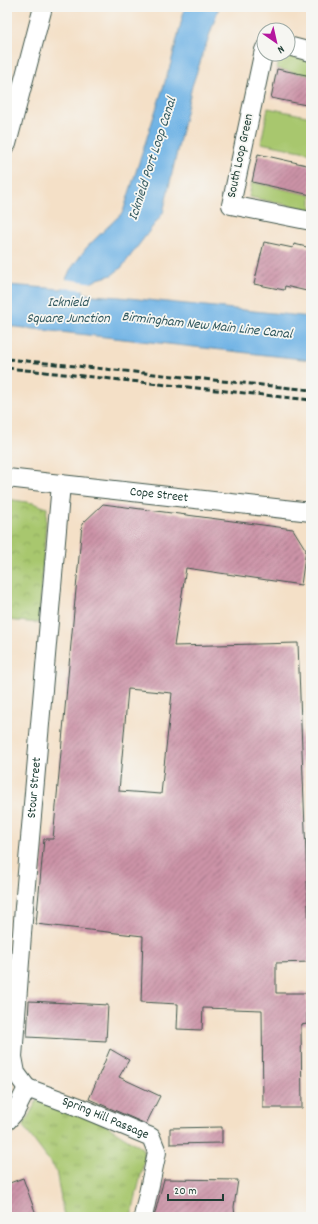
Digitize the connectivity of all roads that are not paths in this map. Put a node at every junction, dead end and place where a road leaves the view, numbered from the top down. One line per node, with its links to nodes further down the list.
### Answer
1 (43, 7): 5 (street)
2 (296, 48): 3 (street)
3 (311, 52)
4 (261, 62): 6 (street, South Loop Green)
5 (7, 144)
6 (311, 221)
7 (7, 478): 8 (street, Cope Street)
8 (61, 484): 9 (street, Cope Street); 10 (street, Stour Street)
9 (311, 513)
10 (27, 1088): 11 (street); 12 (street, Spring Hill Passage)
11 (7, 1121)
12 (143, 1217)

